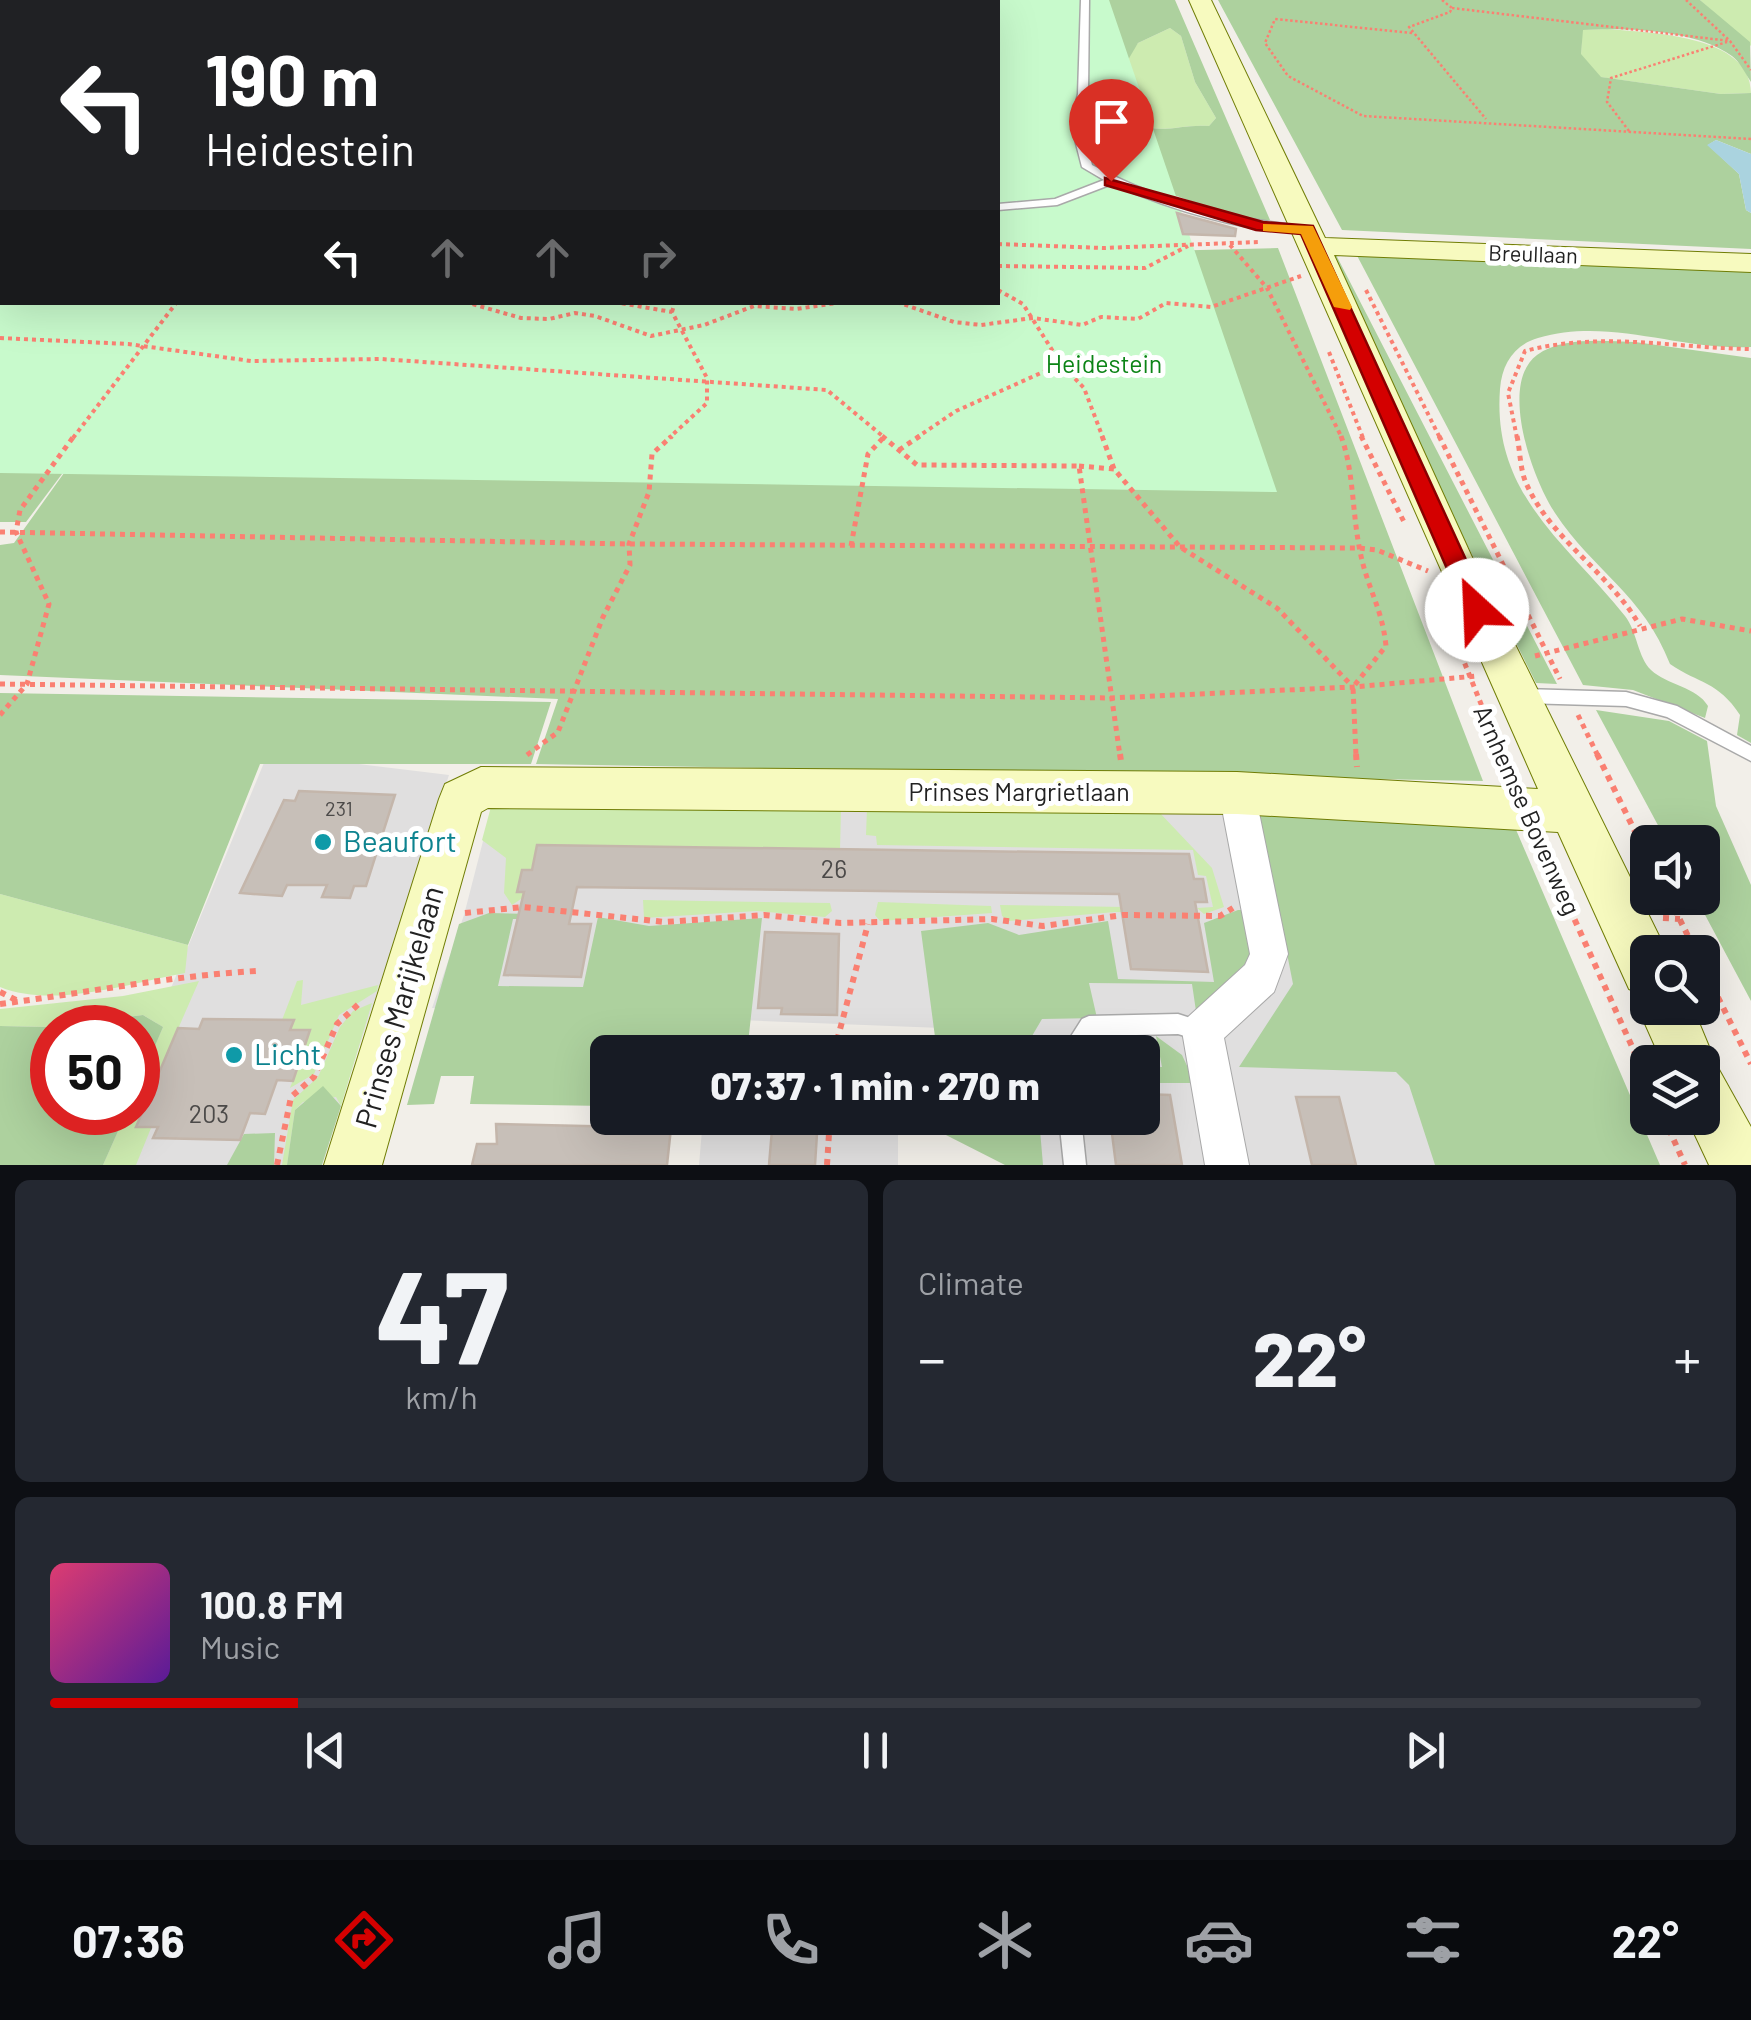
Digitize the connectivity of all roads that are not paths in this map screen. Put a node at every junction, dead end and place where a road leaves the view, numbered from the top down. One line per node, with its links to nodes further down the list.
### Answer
1 (1085, 0): 3 (lane)
2 (1200, 0): 5 (main road, Arnhemse Bovenweg)
3 (1111, 181): 4 (lane); 5 (lane)
4 (1000, 207)
5 (1323, 241): 6 (main road, Breullaan); 7 (main road, Arnhemse Bovenweg)
6 (1751, 263)
7 (1497, 680): 8 (lane); 11 (main road, Arnhemse Bovenweg)
8 (1751, 754)
9 (475, 790): 10 (main road, Prinses Margrietlaan); 17 (main road, Prinses Marijkelaan)
10 (1237, 794): 11 (main road, Prinses Margrietlaan); 13 (street)
11 (1547, 810): 12 (main road, Arnhemse Bovenweg)
12 (1630, 942)
13 (1202, 1031): 14 (lane); 19 (street)
14 (1082, 1035)
15 (1720, 1125): 20 (main road)
16 (1072, 1135): 18 (lane)
17 (353, 1165)
18 (1075, 1165)
19 (1226, 1165)
20 (1739, 1165)

